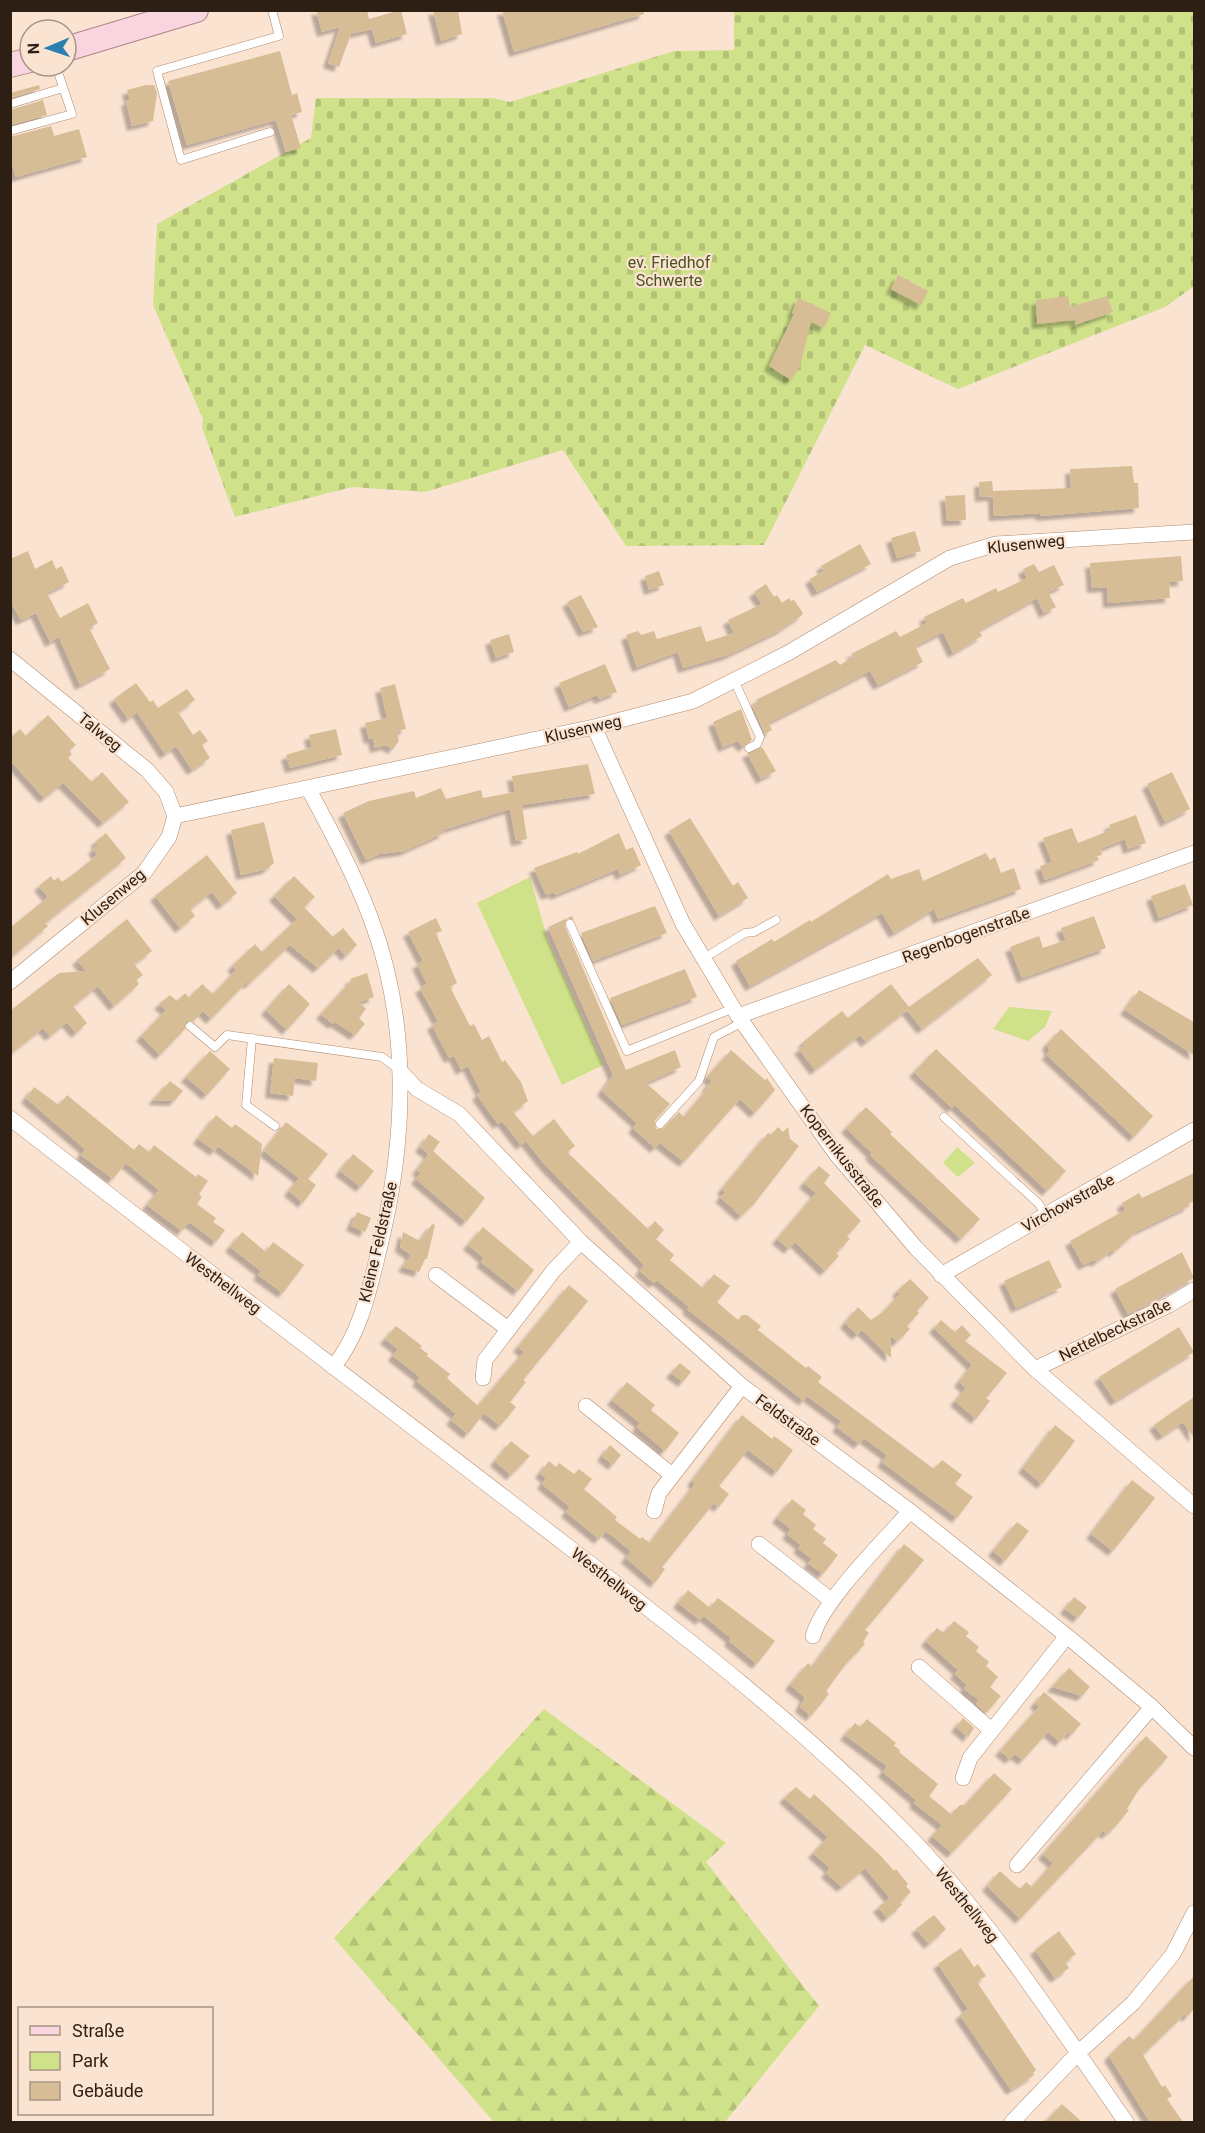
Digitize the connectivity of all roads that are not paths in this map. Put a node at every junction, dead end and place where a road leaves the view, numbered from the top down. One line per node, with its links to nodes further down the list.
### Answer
1 (196, 10): 3 (main road)
2 (272, 10): 8 (lane)
3 (78, 45)
4 (60, 78): 5 (lane)
5 (63, 88): 6 (lane); 7 (lane)
6 (10, 104)
7 (10, 131)
8 (270, 132)
9 (1194, 532): 11 (street, Klusenweg)
10 (10, 659): 15 (street, Talweg)
11 (734, 680): 12 (street, Klusenweg); 13 (lane)
12 (594, 727): 14 (street, Klusenweg); 19 (street, Kopernikusstraße)
13 (749, 748)
14 (309, 788): 15 (street, Klusenweg); 24 (street, Kleine Feldstraße)
15 (175, 816): 20 (street, Klusenweg)
16 (1194, 853): 21 (street, Regenbogenstraße)
17 (776, 920): 19 (lane)
18 (570, 924): 21 (lane)
19 (704, 958): 21 (street, Kopernikusstraße)
20 (10, 982)
21 (739, 1015): 27 (lane); 33 (street, Kopernikusstraße)
22 (190, 1026): 23 (lane)
23 (252, 1038): 24 (lane); 28 (lane)
24 (401, 1072): 31 (street, Feldstraße); 36 (street, Kleine Feldstraße)
25 (944, 1117): 30 (lane)
26 (10, 1118): 36 (street, Westhellweg)
27 (660, 1124)
28 (275, 1126)
29 (1194, 1130): 30 (street, Virchowstraße)
30 (1046, 1216): 33 (street, Virchowstraße)
31 (581, 1242): 35 (street); 39 (street, Feldstraße)
32 (436, 1275): 35 (street)
33 (941, 1275): 37 (street, Kopernikusstraße)
34 (1194, 1290): 37 (street, Nettelbeckstraße)
35 (508, 1329): 38 (street)
36 (333, 1367): 56 (street, Westhellweg)
37 (1035, 1369): 42 (street, Kopernikusstraße)
38 (483, 1378)
39 (741, 1386): 41 (street); 44 (street, Feldstraße)
40 (586, 1406): 41 (street)
41 (672, 1475): 43 (street)
42 (1194, 1506)
43 (654, 1511)
44 (910, 1511): 46 (street); 48 (street, Feldstraße)
45 (759, 1544): 46 (street)
46 (832, 1600): 47 (street)
47 (813, 1636)
48 (1067, 1636): 50 (street, Feldstraße); 51 (street)
49 (919, 1668): 51 (street)
50 (1152, 1707): 52 (street, Feldstraße); 54 (street)
51 (991, 1730): 53 (street)
52 (1194, 1749)
53 (963, 1778)
54 (1017, 1865)
55 (1194, 1913): 56 (street)
56 (1078, 2053): 57 (street); 58 (street, Westhellweg)
57 (1012, 2122)
58 (1126, 2122)

